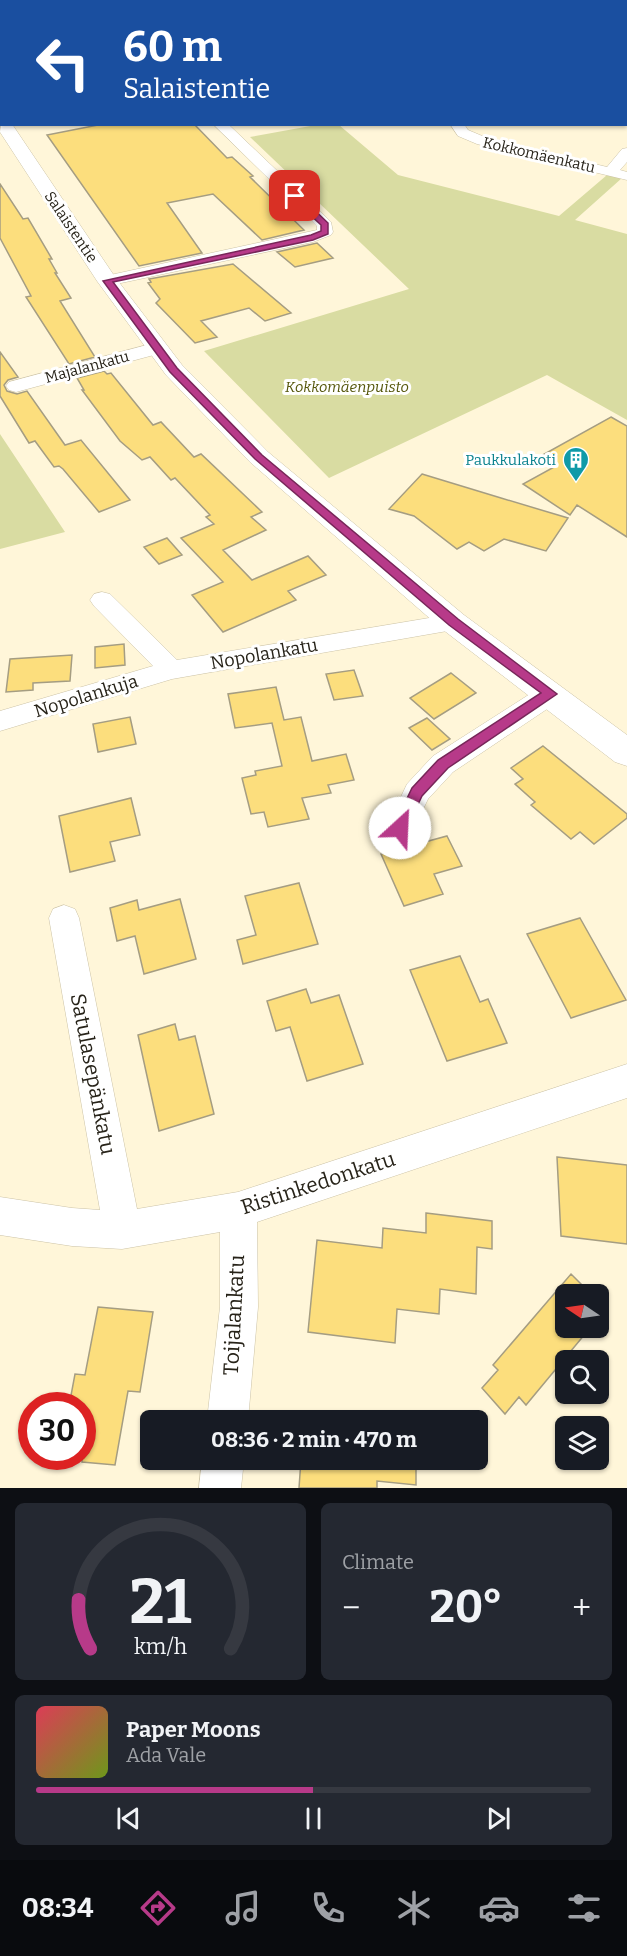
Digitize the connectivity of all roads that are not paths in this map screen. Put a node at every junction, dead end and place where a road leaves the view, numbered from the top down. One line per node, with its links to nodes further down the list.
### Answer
1 (3, 126): 7 (street, Salaistentie)
2 (222, 126): 7 (street)
3 (458, 126): 5 (street, Kokkomäenkatu)
4 (627, 152): 5 (street)
5 (611, 172): 6 (street, Kokkomäenkatu)
6 (627, 176)
7 (108, 281): 8 (street, Salaistentie)
8 (158, 348): 9 (street, Majalankatu); 11 (street, Salaistentie)
9 (16, 386)
10 (102, 600): 12 (street)
11 (453, 622): 12 (street, Nopolankatu); 13 (street, Salaistentie)
12 (172, 670): 14 (street, Nopolankuja)
13 (550, 694): 15 (street, Salaistentie); 16 (street)
14 (0, 721)
15 (627, 753)
16 (400, 828)
17 (64, 918): 21 (street, Satulasepänkatu)
18 (627, 1081): 19 (street, Ristinkedonkatu)
19 (238, 1210): 21 (street, Ristinkedonkatu); 22 (street, Toijalankatu)
20 (0, 1216): 21 (street, Ristinkedonkatu)
21 (122, 1230)
22 (228, 1410)
23 (222, 1470): 24 (street)
24 (220, 1488)

